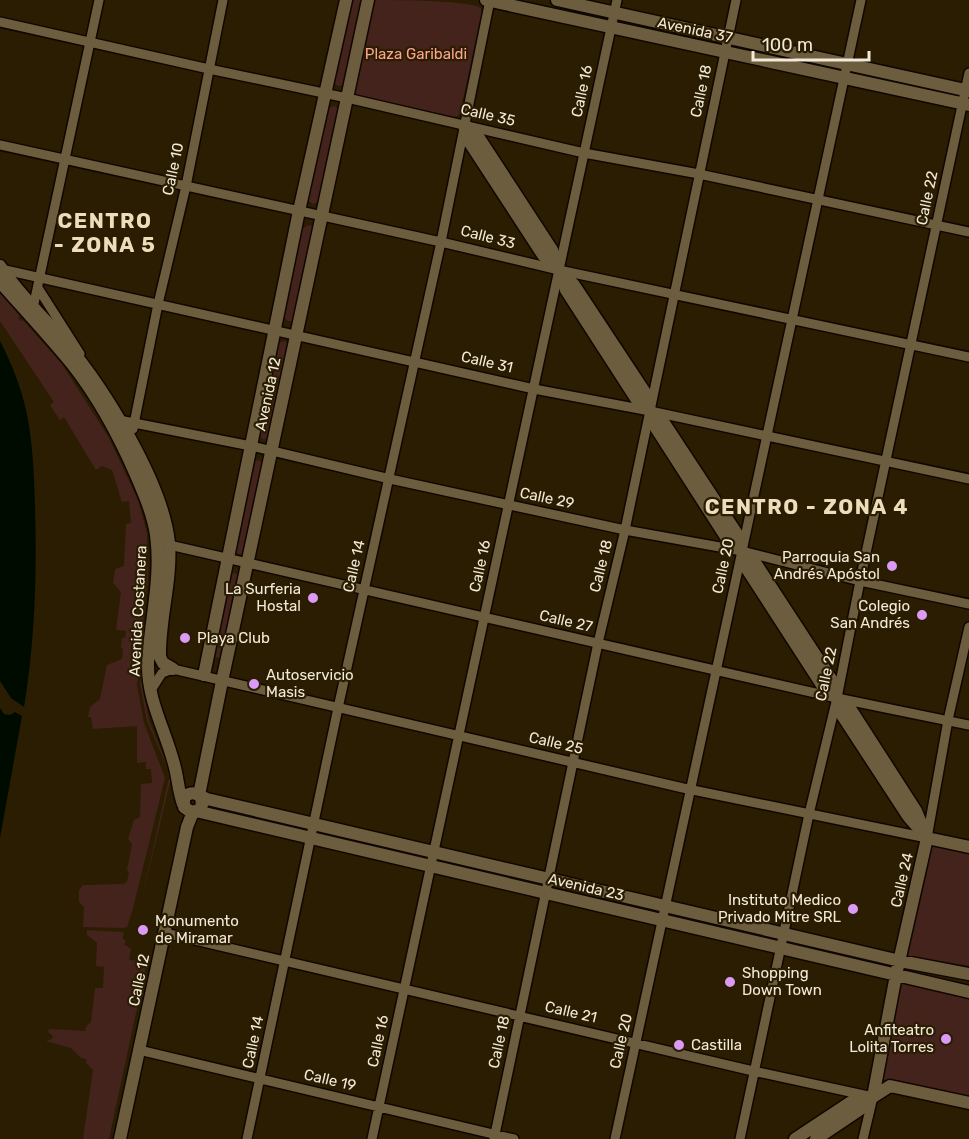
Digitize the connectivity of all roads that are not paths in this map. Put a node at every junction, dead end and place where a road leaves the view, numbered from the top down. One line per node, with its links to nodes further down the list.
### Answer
1 (99, 0): 13 (street)
2 (223, 0): 16 (street, Calle 10)
3 (346, 0): 20 (main road, Avenida 12)
4 (368, 0): 21 (main road, Avenida 12)
5 (489, 0): 11 (main road, Avenida 37); 23 (street, Calle 14)
6 (557, 0): 9 (main road, Avenida 37)
7 (736, 0): 12 (street, Calle 18)
8 (861, 0): 15 (street, Calle 20)
9 (616, 6): 11 (street, Calle 16); 12 (main road, Avenida 37)
10 (0, 22): 13 (street, Calle 35)
11 (611, 27): 14 (main road, Avenida 37); 25 (street, Calle 16)
12 (728, 38): 14 (street, Calle 18); 15 (main road, Avenida 37)
13 (89, 43): 16 (street, Calle 35); 26 (street)
14 (725, 52): 18 (main road, Avenida 37); 27 (street, Calle 18)
15 (846, 64): 18 (street, Calle 20); 19 (main road, Avenida 37)
16 (209, 69): 20 (street, Calle 35); 28 (street, Calle 10)
17 (969, 73): 19 (street, Calle 22)
18 (843, 78): 22 (main road, Avenida 37); 29 (street, Calle 20)
19 (967, 90): 22 (street, Calle 22)
20 (326, 93): 21 (street, Calle 35); 30 (main road, Avenida 12)
21 (347, 98): 23 (street, Calle 35); 31 (main road, Avenida 12)
22 (966, 104): 32 (street, Calle 22)
23 (464, 125): 25 (street, Calle 35); 34 (street, Calle 14); 35 (main road)
24 (0, 146): 26 (street, Calle 33)
25 (584, 153): 27 (street, Calle 35); 35 (street, Calle 16)
26 (65, 160): 28 (street, Calle 33); 37 (street)
27 (699, 174): 29 (street, Calle 35); 38 (street, Calle 18)
28 (186, 186): 30 (street, Calle 33); 39 (street, Calle 10)
29 (817, 200): 32 (street, Calle 35); 41 (street, Calle 20)
30 (299, 211): 31 (street, Calle 33); 42 (main road, Avenida 12)
31 (321, 215): 34 (street, Calle 33); 43 (main road, Avenida 12)
32 (937, 225): 33 (street, Calle 35); 44 (street, Calle 22)
33 (969, 232)
34 (441, 242): 35 (street, Calle 33); 46 (street, Calle 14)
35 (559, 270): 38 (street, Calle 33); 48 (street, Calle 16); 49 (main road)
36 (0, 271): 37 (street, Calle 31); 40 (main road, Avenida Costanera); 53 (main road, Avenida Costanera)
37 (39, 283): 39 (street, Calle 31); 40 (street); 47 (street)
38 (674, 295): 41 (street, Calle 33); 49 (street, Calle 18)
39 (158, 304): 42 (street, Calle 31); 51 (street, Calle 10)
40 (33, 308): 47 (main road, Avenida Costanera)
41 (791, 319): 44 (street, Calle 33); 52 (street, Calle 20)
42 (275, 329): 43 (street, Calle 31); 54 (main road, Avenida 12)
43 (296, 334): 46 (street, Calle 31); 55 (main road, Avenida 12)
44 (911, 345): 45 (street, Calle 33); 56 (street, Calle 22)
45 (969, 357)
46 (415, 361): 48 (street, Calle 31); 57 (street, Calle 14)
47 (92, 377): 50 (main road, Avenida Costanera)
48 (534, 389): 49 (street, Calle 31); 59 (street, Calle 16)
49 (650, 411): 52 (street, Calle 31); 60 (street, Calle 18); 62 (main road)
50 (119, 420): 51 (street, Calle 29); 53 (main road, Avenida Costanera)
51 (134, 423): 53 (street, Calle 10); 54 (street, Calle 29)
52 (765, 436): 56 (street, Calle 31); 62 (street, Calle 20)
53 (127, 442): 61 (main road, Avenida Costanera)
54 (250, 446): 55 (street, Calle 29); 63 (main road, Avenida 12)
55 (271, 451): 57 (street, Calle 29); 64 (main road, Avenida 12)
56 (886, 462): 58 (street, Calle 31); 65 (street, Calle 22)
57 (390, 479): 59 (street, Calle 29); 66 (street, Calle 14)
58 (969, 479)
59 (509, 505): 60 (street, Calle 29); 68 (street, Calle 16)
60 (625, 530): 62 (street, Calle 29); 70 (street, Calle 18)
61 (163, 543): 63 (street, Calle 27); 71 (main road, Avenida Costanera); 75 (main road, Avenida Costanera)
62 (742, 552): 65 (street, Calle 29); 72 (street, Calle 20); 76 (main road)
63 (227, 559): 64 (street, Calle 27); 73 (main road, Avenida 12)
64 (247, 563): 66 (street, Calle 27); 74 (main road, Avenida 12)
65 (860, 581): 67 (street, Calle 29); 76 (street, Calle 22)
66 (364, 590): 68 (street, Calle 27); 77 (street, Calle 14)
67 (969, 604)
68 (484, 618): 70 (street, Calle 27); 80 (street, Calle 16)
69 (969, 627): 78 (street, Calle 24)
70 (598, 643): 72 (street, Calle 27); 81 (street, Calle 18)
71 (173, 669): 73 (street, Calle 25); 75 (street)
72 (716, 670): 76 (street, Calle 27); 82 (street, Calle 20)
73 (204, 675): 74 (street, Calle 25)
74 (222, 679): 77 (street, Calle 25); 83 (main road, Avenida 12)
75 (150, 694): 84 (main road, Avenida Costanera)
76 (837, 698): 78 (street, Calle 27); 85 (street, Calle 22); 88 (main road)
77 (338, 708): 80 (street, Calle 25); 86 (street, Calle 14)
78 (948, 720): 79 (street, Calle 27); 88 (street, Calle 24)
79 (969, 725)
80 (459, 736): 81 (street, Calle 25); 90 (street, Calle 16)
81 (572, 762): 82 (street, Calle 25); 92 (street, Calle 18)
82 (690, 789): 85 (street, Calle 25); 94 (street, Calle 20)
83 (200, 796): 84 (main road); 86 (main road, Avenida 23)
84 (189, 809): 87 (main road, Avenida 23); 96 (main road, Calle 12)
85 (809, 814): 88 (street, Calle 25); 97 (street, Calle 22)
86 (314, 824): 87 (street, Calle 14); 90 (main road, Avenida 23)
87 (311, 838): 91 (main road, Avenida 23); 99 (street, Calle 14)
88 (927, 838): 89 (main road, Calle 25); 100 (main road, Calle 24)
89 (969, 848)
90 (434, 852): 91 (street, Calle 16); 92 (main road, Avenida 23)
91 (431, 866): 93 (main road, Avenida 23); 103 (street, Calle 16)
92 (548, 879): 93 (street, Calle 18); 94 (main road, Avenida 23)
93 (545, 893): 95 (main road, Avenida 23); 105 (street, Calle 18)
94 (666, 906): 95 (street, Calle 20); 97 (main road, Avenida 23)
95 (663, 921): 98 (main road, Avenida 23); 106 (street, Calle 20)
96 (165, 933): 99 (street, Calle 21); 107 (main road, Calle 12)
97 (784, 934): 98 (street, Calle 22); 100 (main road, Avenida 23)
98 (781, 948): 102 (main road, Avenida 23); 108 (street, Calle 22)
99 (285, 961): 103 (street, Calle 21); 109 (street, Calle 14)
100 (900, 961): 101 (main road, Avenida 23); 102 (main road, Calle 24)
101 (969, 974)
102 (896, 975): 104 (main road, Avenida 23); 110 (main road, Calle 24)
103 (405, 988): 105 (street, Calle 21); 112 (street, Calle 16)
104 (969, 992)
105 (520, 1015): 106 (street, Calle 21); 113 (street, Calle 18)
106 (637, 1042): 108 (street, Calle 21); 118 (street, Calle 20)
107 (140, 1050): 109 (street, Calle 19); 114 (main road, Calle 12)
108 (753, 1071): 110 (street, Calle 21); 119 (street, Calle 22)
109 (260, 1079): 112 (street, Calle 19); 115 (street, Calle 14)
110 (873, 1097): 111 (main road); 120 (main road); 121 (main road); 122 (street, Calle 24)
111 (969, 1103)
112 (379, 1107): 113 (street, Calle 19); 116 (street, Calle 16)
113 (494, 1137): 117 (street, Calle 19)
114 (120, 1139)
115 (247, 1139)
116 (372, 1139)
117 (514, 1139)
118 (615, 1139)
119 (740, 1139)
120 (795, 1139)
121 (816, 1139)
122 (863, 1139)

